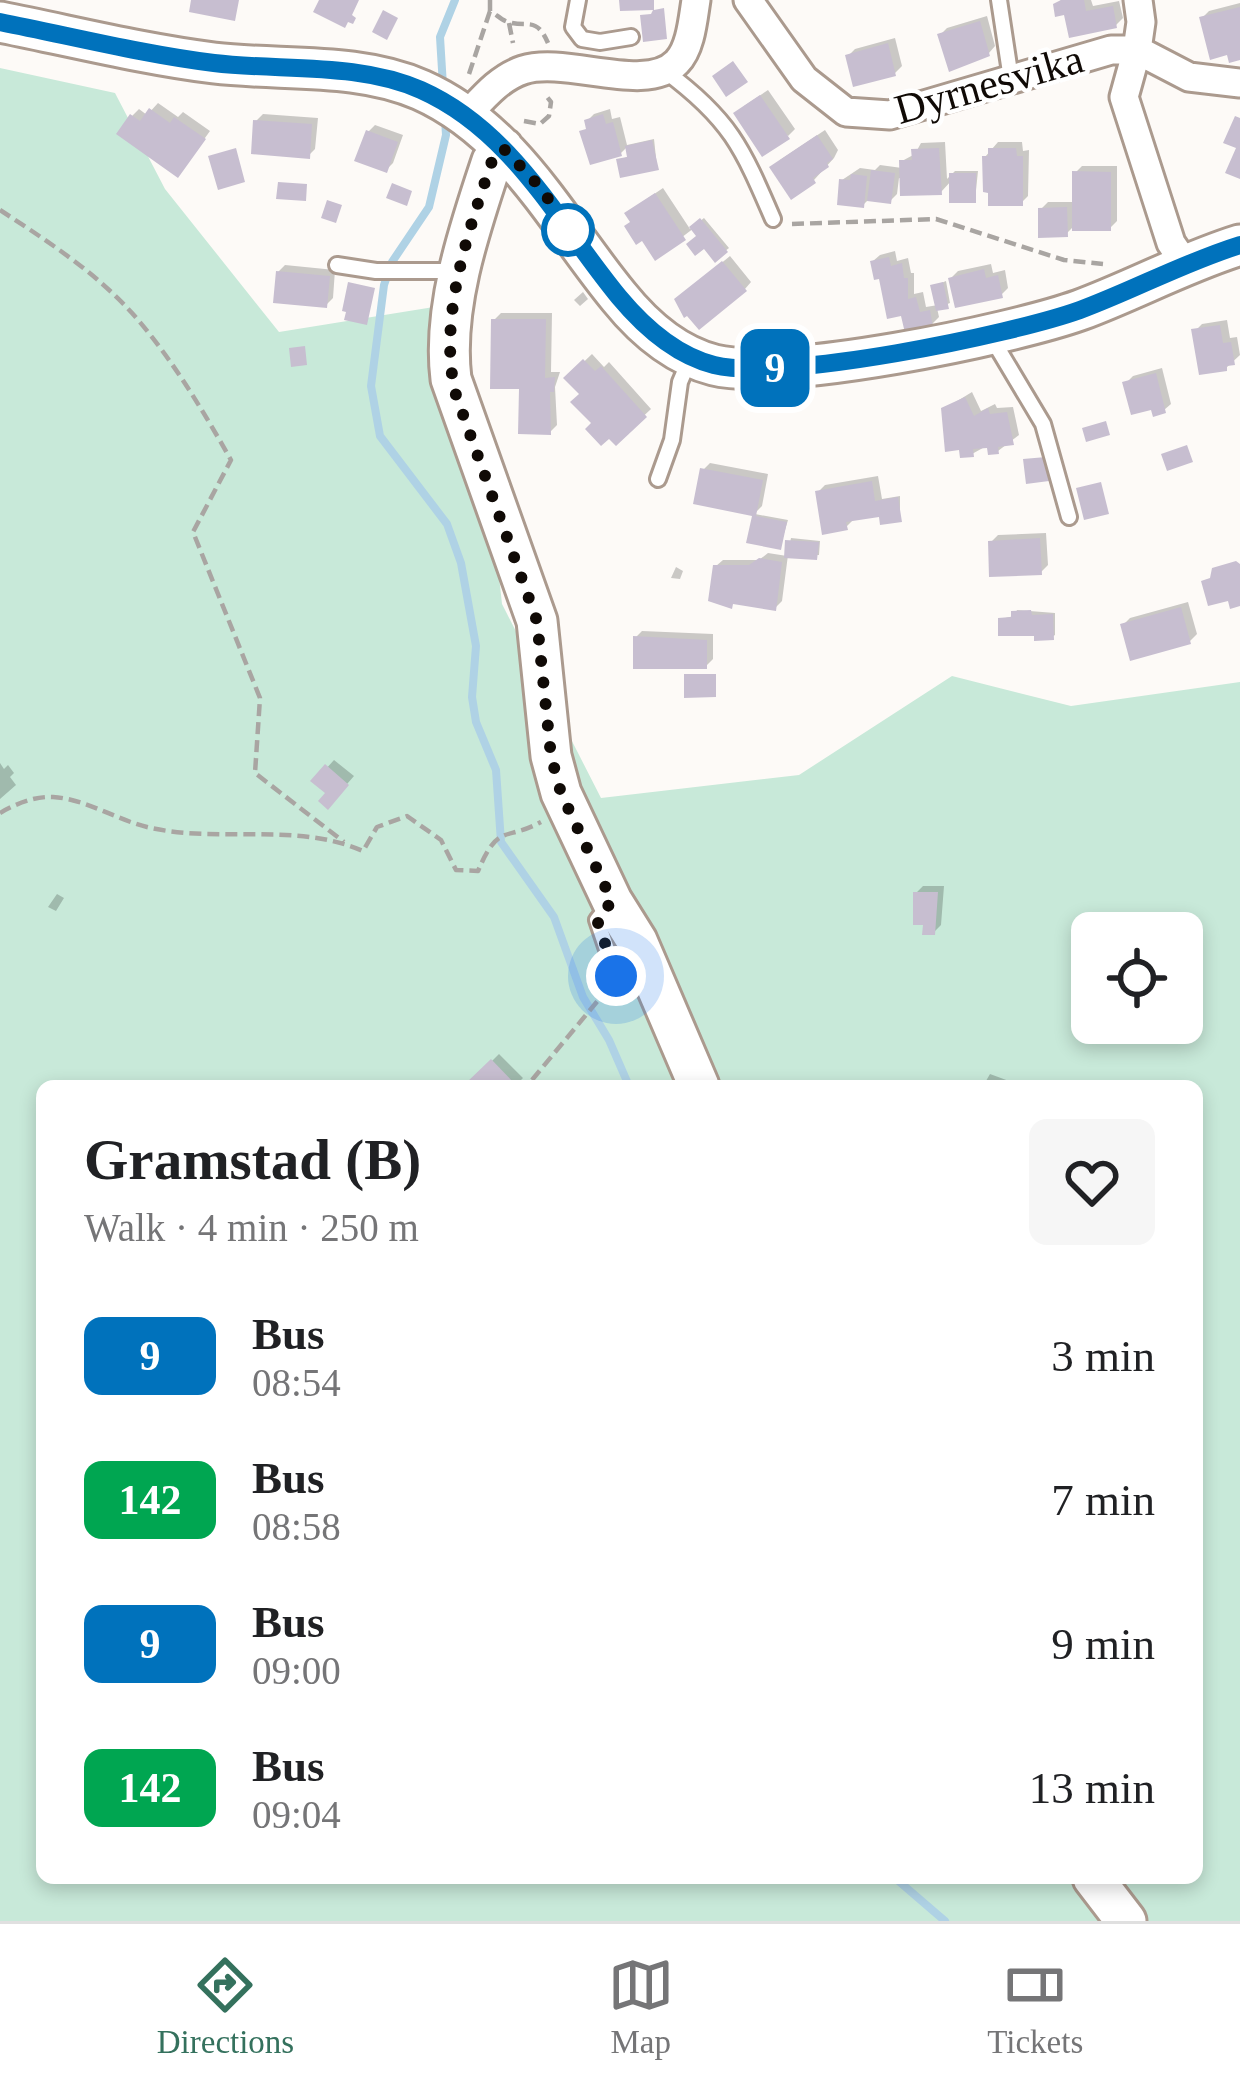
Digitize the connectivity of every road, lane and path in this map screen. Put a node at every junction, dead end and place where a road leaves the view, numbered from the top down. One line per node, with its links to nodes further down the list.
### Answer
1 (490, 0): 7 (path)
2 (578, 0): 10 (lane)
3 (697, 0): 14 (street)
4 (748, 0): 15 (street, Dyrnesvika)
5 (999, 0): 15 (lane)
6 (1138, 0): 13 (street, Dyrnesvika)
7 (490, 11): 9 (path); 18 (path)
8 (0, 22): 18 (main road)
9 (509, 23): 11 (path); 12 (path)
10 (631, 37)
11 (513, 43)
12 (548, 50)
13 (1137, 50): 15 (street, Dyrnesvika); 16 (street, Dyrnesvika); 25 (street)
14 (665, 71): 18 (street); 21 (lane)
15 (1011, 79)
16 (1240, 83)
17 (535, 91): 19 (path)
18 (467, 97): 19 (main road)
19 (510, 132): 26 (main road); 28 (main road)
20 (0, 210): 33 (path)
21 (772, 219): 24 (path)
22 (1240, 245): 25 (main road)
23 (338, 265): 26 (lane)
24 (1105, 265)
25 (1186, 265): 27 (main road)
26 (460, 271): 34 (main road)
27 (990, 333): 28 (main road); 30 (lane)
28 (692, 357): 29 (lane)
29 (658, 479)
30 (1069, 517)
31 (0, 813): 33 (path)
32 (507, 832): 33 (path)
33 (344, 842)
34 (612, 901): 35 (lane); 38 (main road)
35 (616, 976)
36 (596, 1004): 37 (path)
37 (532, 1080)
38 (696, 1080)
39 (1098, 1884): 40 (main road)
40 (1126, 1921)

